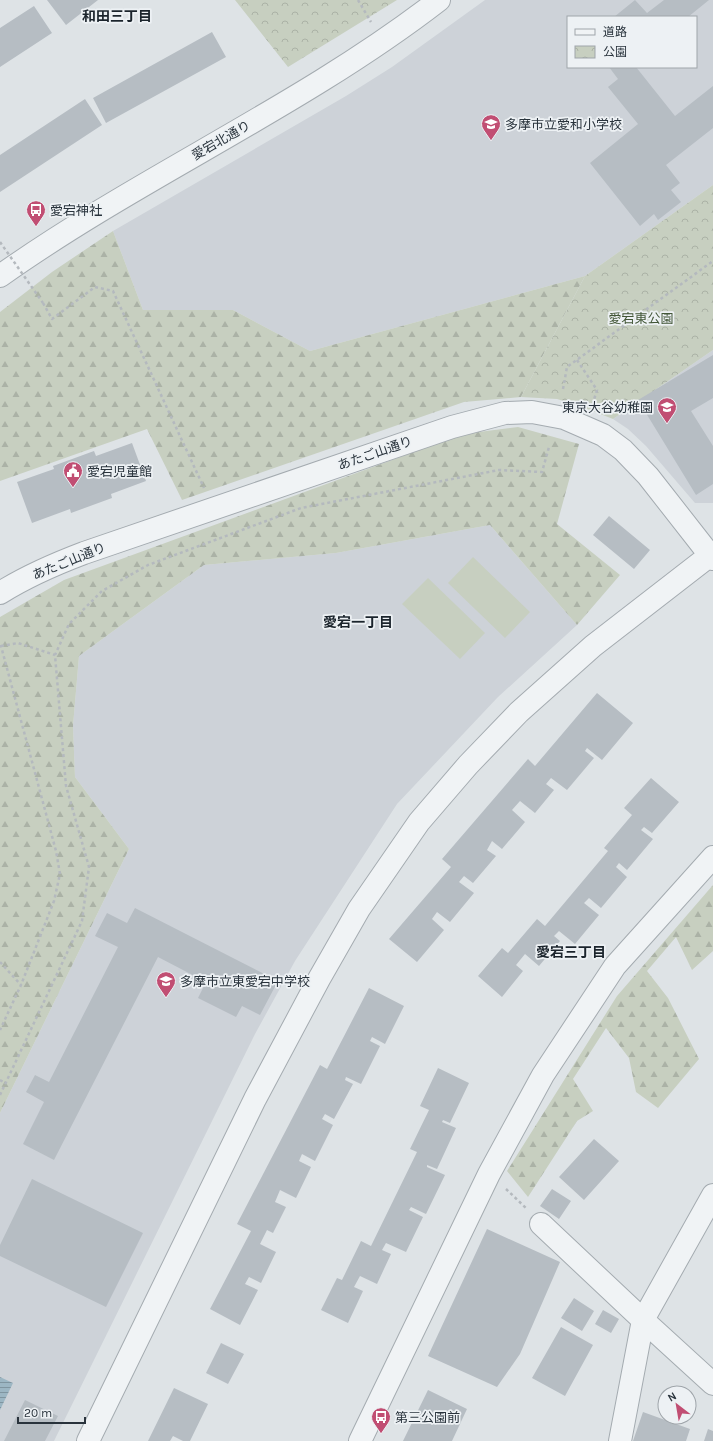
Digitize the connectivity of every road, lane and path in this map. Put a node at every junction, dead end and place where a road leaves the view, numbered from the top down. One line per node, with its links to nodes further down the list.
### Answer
1 (358, 0): 3 (path)
2 (439, 0): 6 (street, 愛宕北通り)
3 (371, 22)
4 (0, 242): 11 (path, bridge)
5 (713, 262): 7 (path)
6 (0, 276)
7 (577, 360): 8 (path); 9 (path)
8 (563, 389)
9 (592, 408)
10 (549, 447): 15 (path)
11 (206, 494)
12 (712, 556): 13 (street, あたご山通り); 28 (street)
13 (0, 593)
14 (1, 646): 15 (path); 18 (path)
15 (56, 655): 21 (path)
16 (713, 857): 23 (street)
17 (0, 962): 18 (path)
18 (21, 985): 19 (path)
19 (0, 1030)
20 (0, 1080): 21 (path)
21 (6, 1083): 22 (path)
22 (0, 1095)
23 (489, 1174): 25 (path); 29 (street)
24 (713, 1195): 26 (street)
25 (542, 1224): 26 (street)
26 (642, 1320): 27 (street); 30 (street)
27 (713, 1384)
28 (88, 1441)
29 (360, 1441)
30 (620, 1441)

